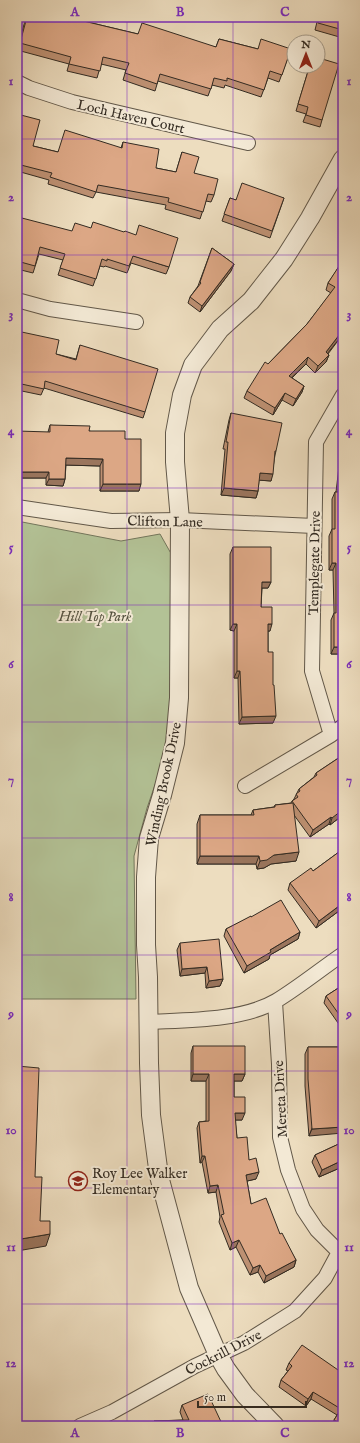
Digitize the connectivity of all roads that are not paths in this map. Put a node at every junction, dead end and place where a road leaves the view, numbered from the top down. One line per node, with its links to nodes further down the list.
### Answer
1 (17, 82): 2 (street, Loch Haven Court)
2 (248, 143)
3 (343, 159): 8 (street, Winding Brook Drive)
4 (17, 300): 5 (street)
5 (136, 322)
6 (343, 396): 9 (street, Templegate Drive)
7 (17, 507): 8 (street, Clifton Lane)
8 (180, 520): 9 (street, Clifton Lane); 15 (street, Winding Brook Drive)
9 (314, 526): 11 (street, Templegate Drive)
10 (343, 726): 11 (street)
11 (331, 735): 12 (street)
12 (245, 786)
13 (343, 954): 14 (street)
14 (275, 1002): 15 (street); 16 (street, Mereta Drive)
15 (148, 1022): 17 (street, Winding Brook Drive)
16 (341, 1250): 17 (street, Cockrill Drive)
17 (218, 1355): 18 (street, Cockrill Drive); 19 (street, Winding Brook Drive)
18 (80, 1426)
19 (275, 1426)

